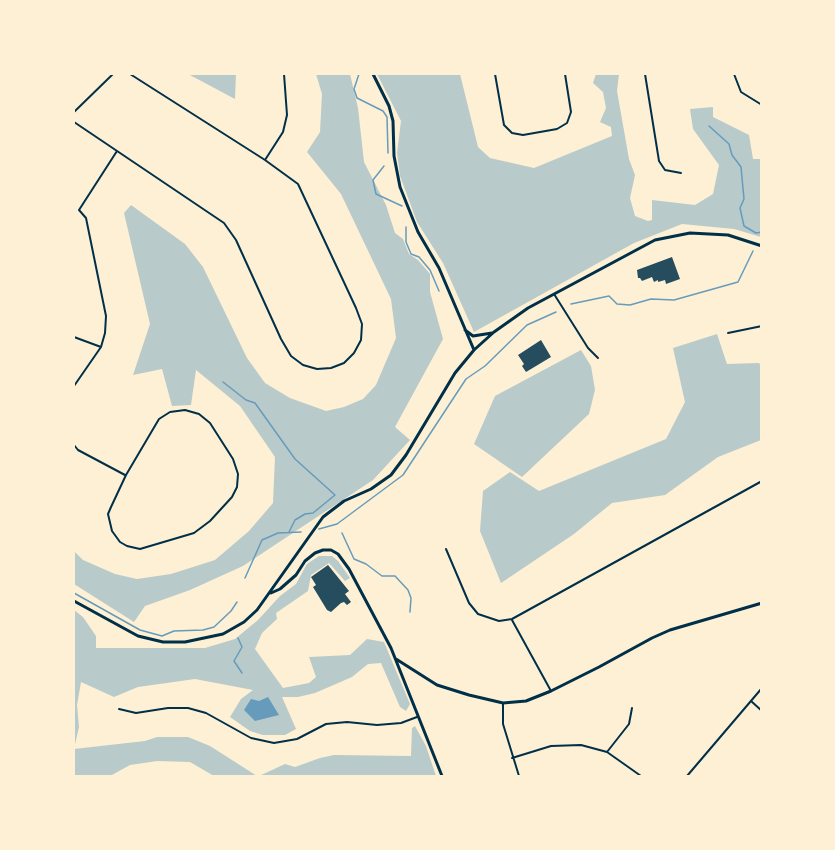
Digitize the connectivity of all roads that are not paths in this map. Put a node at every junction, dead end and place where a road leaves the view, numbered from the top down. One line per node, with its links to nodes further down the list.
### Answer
1 (114, 74): 10 (street)
2 (130, 74): 13 (street)
3 (284, 74): 13 (street)
4 (373, 74): 19 (street)
5 (495, 74): 6 (street)
6 (565, 74)
7 (645, 74): 14 (street)
8 (734, 74): 9 (street)
9 (762, 105)
10 (74, 112)
11 (74, 122): 12 (street)
12 (117, 151): 13 (street); 16 (street)
13 (265, 160)
14 (681, 173)
15 (74, 206): 16 (street)
16 (79, 210): 24 (street)
17 (762, 246): 18 (street)
18 (554, 294): 21 (street); 26 (street)
19 (463, 327): 21 (street); 25 (street)
20 (762, 327): 22 (street)
21 (494, 332): 25 (street)
22 (728, 333)
23 (74, 337): 24 (street)
24 (101, 347): 27 (street)
25 (474, 350): 33 (street)
26 (598, 358)
27 (74, 386)
28 (74, 445): 29 (street)
29 (126, 475): 29 (street)
30 (760, 482): 31 (street); 36 (street)
31 (762, 487)
32 (446, 549): 36 (street)
33 (269, 593): 34 (street); 37 (street)
34 (74, 601)
35 (762, 603): 39 (street)
36 (512, 619): 39 (street)
37 (396, 659): 41 (street); 45 (street)
38 (762, 688): 40 (street)
39 (551, 691): 41 (street)
40 (751, 701): 44 (street); 51 (street)
41 (503, 703): 47 (street)
42 (632, 708): 46 (street)
43 (119, 709): 45 (street)
44 (762, 711)
45 (418, 717): 48 (street)
46 (607, 752): 47 (street); 50 (street)
47 (512, 758): 49 (street)
48 (442, 777)
49 (519, 777)
50 (641, 777)
51 (687, 777)

